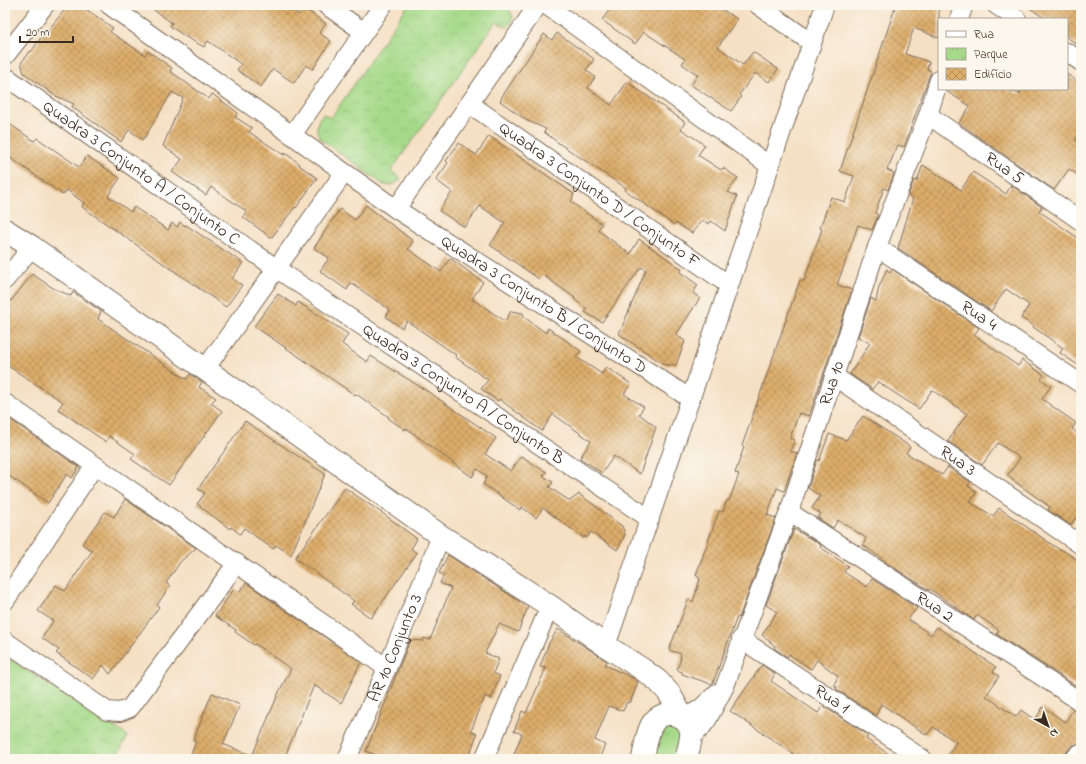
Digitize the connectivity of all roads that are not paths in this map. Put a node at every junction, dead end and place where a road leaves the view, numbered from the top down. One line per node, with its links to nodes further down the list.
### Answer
1 (45, 5): 16 (street)
2 (108, 5): 22 (street, Quadra 3 Conjunto B / Conjunto D)
3 (326, 5): 13 (street)
4 (383, 5): 13 (street)
5 (538, 5): 20 (street)
6 (546, 5): 23 (street)
7 (758, 5): 14 (street)
8 (825, 5): 14 (street)
9 (964, 5): 11 (street)
10 (996, 5): 12 (street)
11 (959, 18)
12 (1016, 18)
13 (364, 32): 22 (street)
14 (812, 43): 23 (street)
15 (1068, 53): 17 (street)
16 (5, 56)
17 (1081, 62)
18 (5, 76): 30 (street, Quadra 3 Conjunto A / Conjunto C)
19 (938, 83): 21 (street, Rua 10)
20 (470, 104): 25 (street); 32 (street, Quadra 3 Conjunto D / Conjunto F)
21 (928, 115): 26 (street, Rua 5); 29 (street, Rua 10)
22 (292, 135): 24 (street, Quadra 3 Conjunto B / Conjunto D)
23 (770, 166): 32 (street)
24 (344, 173): 25 (street, Quadra 3 Conjunto B / Conjunto D); 30 (street)
25 (396, 209): 36 (street, Quadra 3 Conjunto B / Conjunto D)
26 (1081, 221)
27 (5, 230): 28 (street)
28 (32, 247): 31 (street); 33 (street)
29 (877, 247): 34 (street, Rua 10); 35 (street, Rua 4)
30 (277, 269): 33 (street); 40 (street, Quadra 3 Conjunto A / Conjunto B)
31 (5, 280)
32 (729, 285): 36 (street)
33 (205, 369): 41 (street)
34 (834, 376): 39 (street, Rua 10); 42 (street, Rua 3)
35 (1081, 384)
36 (691, 399): 40 (street)
37 (5, 403): 38 (street)
38 (95, 465): 43 (street); 44 (street)
39 (789, 512): 46 (street, Rua 10); 51 (street, Rua 2)
40 (650, 519): 48 (street)
41 (441, 536): 45 (street); 49 (street, AR 10 Conjunto 3)
42 (1081, 545)
43 (237, 563): 47 (street); 49 (street)
44 (5, 601)
45 (550, 606): 48 (street); 57 (street)
46 (741, 639): 53 (street, Rua 10); 59 (street, Rua 1)
47 (5, 641)
48 (606, 646): 50 (street)
49 (387, 668): 56 (street, AR 10 Conjunto 3)
50 (642, 669): 52 (street); 53 (street)
51 (1081, 702)
52 (652, 723): 53 (street); 54 (street)
53 (684, 723): 58 (street)
54 (643, 755)
55 (1081, 755): 60 (street)
56 (347, 759)
57 (484, 759)
58 (686, 759)
59 (923, 759)
60 (1077, 759)

